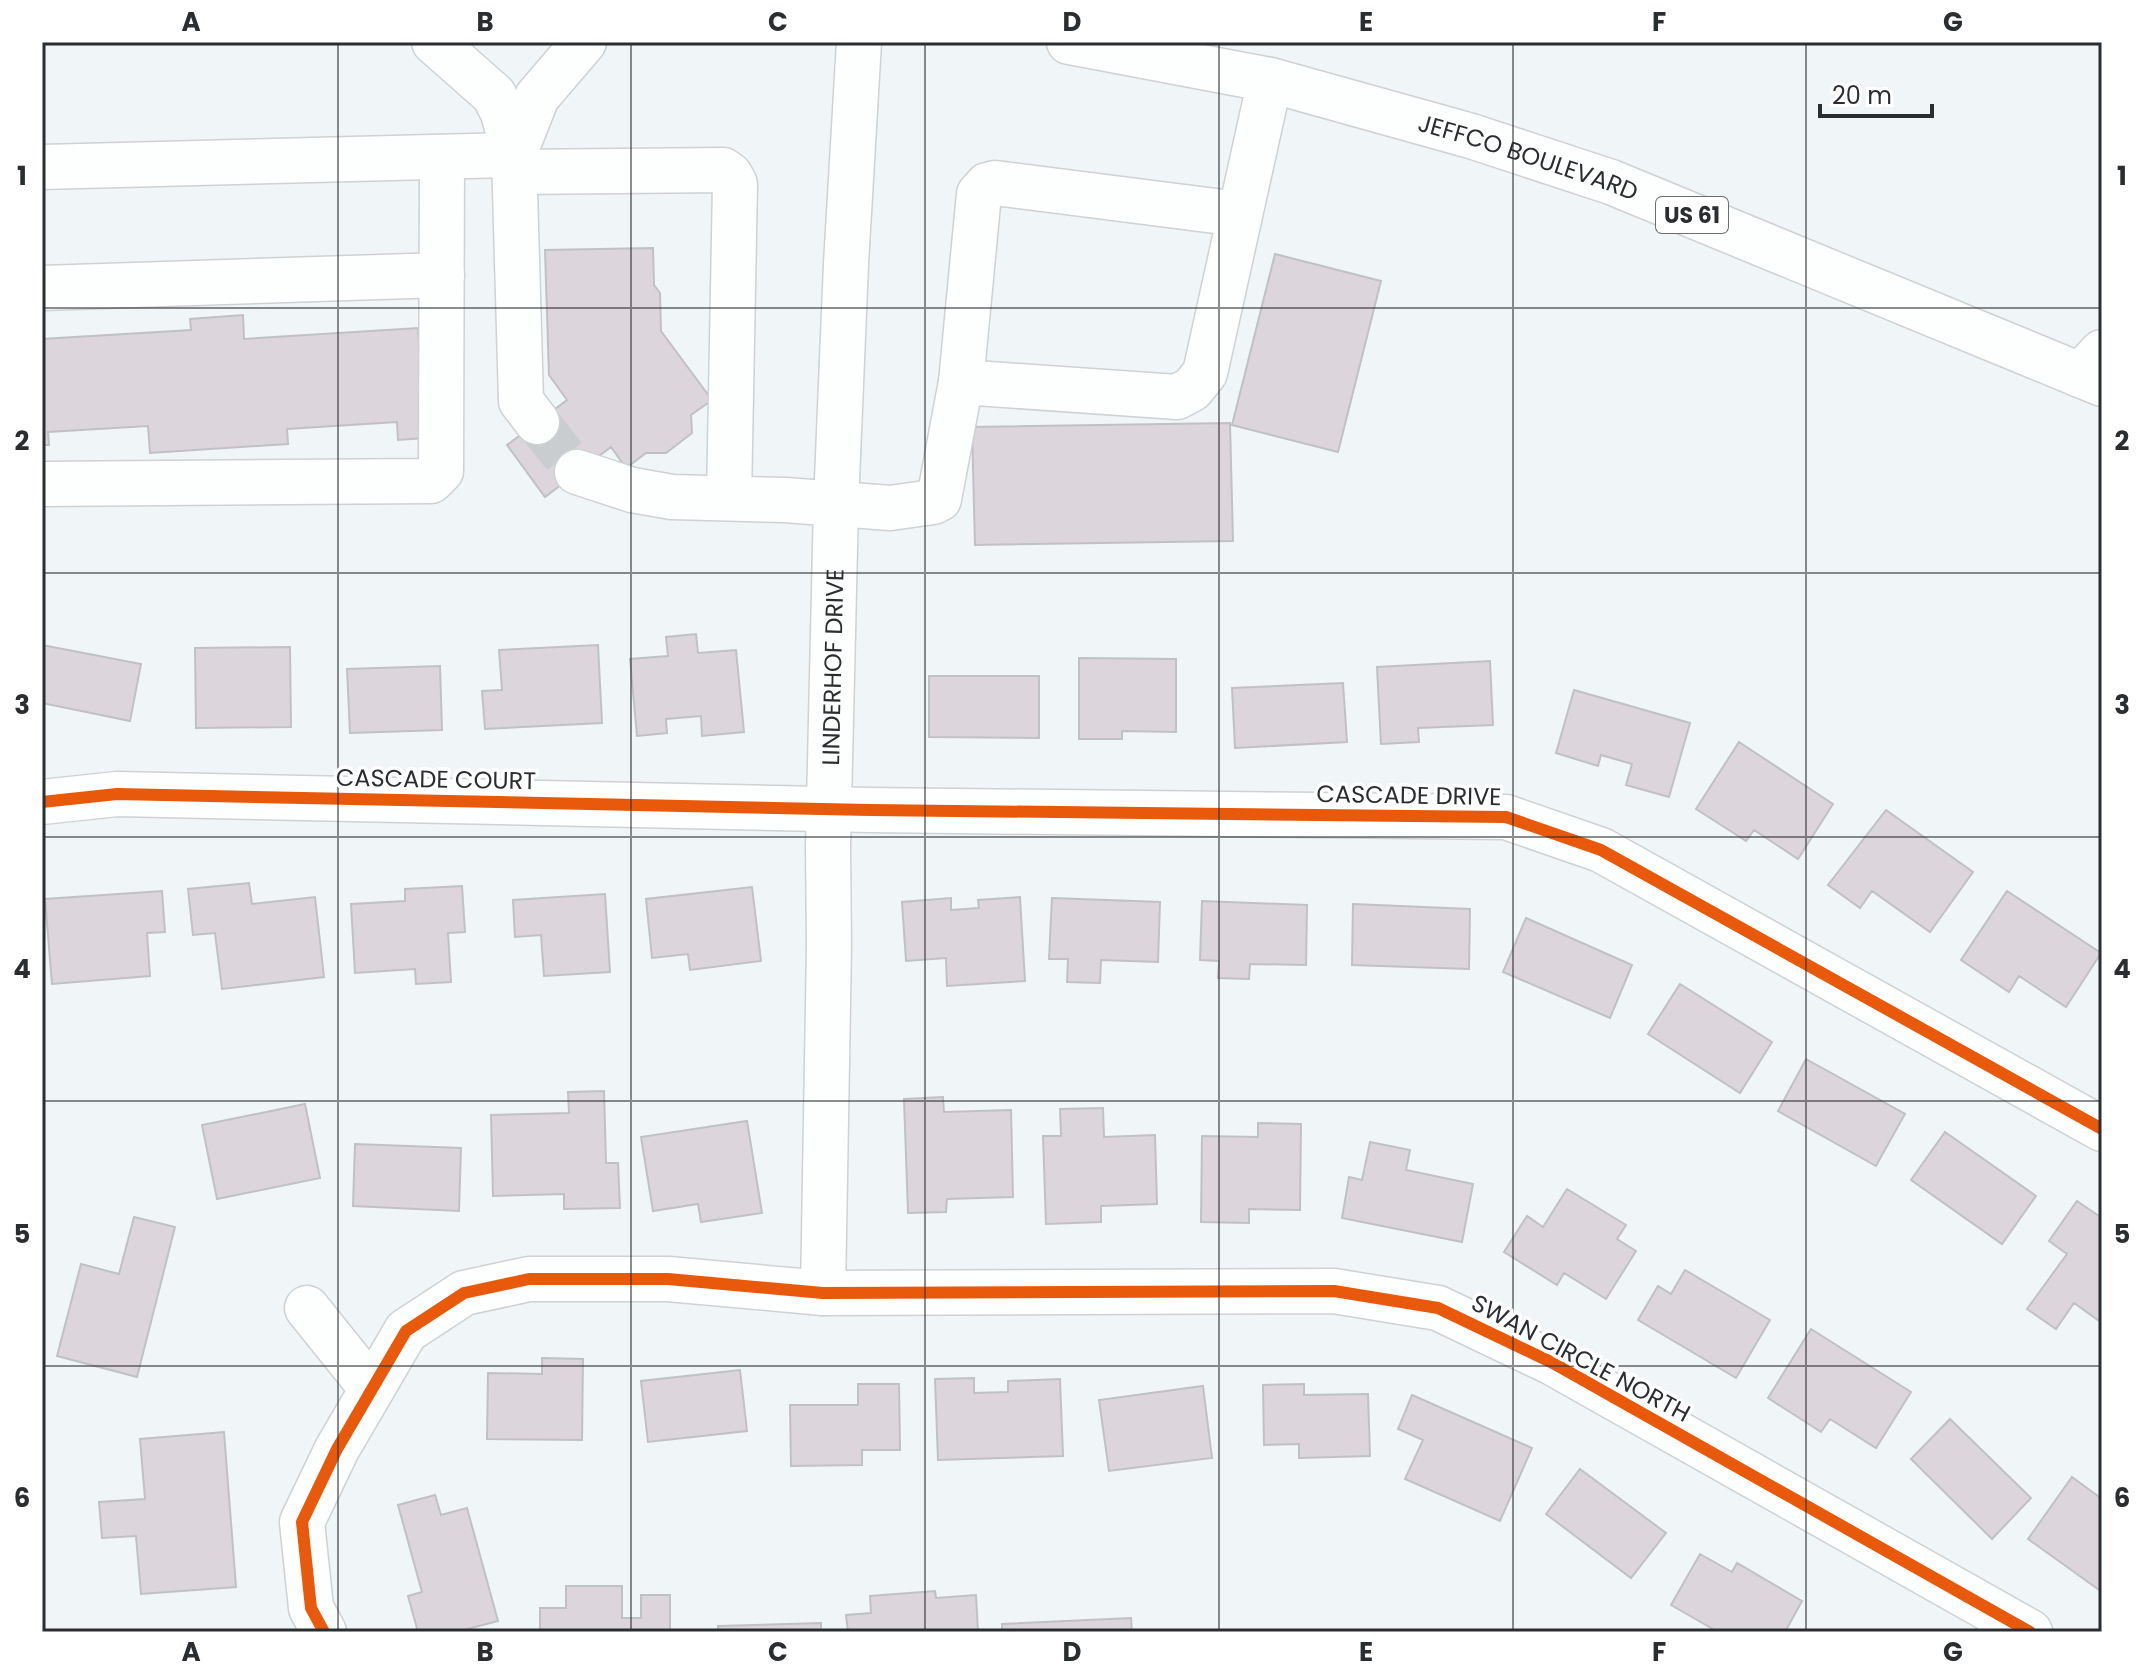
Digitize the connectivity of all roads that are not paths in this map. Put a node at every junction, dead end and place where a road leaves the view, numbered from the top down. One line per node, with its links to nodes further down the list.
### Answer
1 (434, 42): 7 (street)
2 (584, 42): 7 (street)
3 (859, 42): 18 (street, LINDERHOF DRIVE)
4 (1069, 42): 5 (street, JEFFCO BOULEVARD / US 61)
5 (1270, 80): 9 (street); 12 (street, JEFFCO BOULEVARD / US 61)
6 (442, 157): 7 (street); 8 (street); 10 (street)
7 (514, 163): 14 (street); 17 (street)
8 (42, 167)
9 (1239, 214): 13 (street); 13 (street)
10 (442, 275): 11 (street); 16 (street)
11 (42, 288)
12 (2095, 370)
13 (961, 382): 18 (street)
14 (537, 422)
15 (577, 472): 17 (street)
16 (42, 484)
17 (729, 498): 18 (street)
18 (836, 504): 20 (street, LINDERHOF DRIVE)
19 (42, 802): 20 (street, CASCADE COURT)
20 (829, 809): 21 (street, CASCADE DRIVE); 22 (street, LINDERHOF DRIVE)
21 (2102, 1129)
22 (823, 1293): 24 (street, SWAN CIRCLE NORTH); 26 (street, SWAN CIRCLE NORTH)
23 (307, 1308): 24 (street)
24 (372, 1389): 25 (street, SWAN CIRCLE NORTH)
25 (324, 1632)
26 (2030, 1632)

